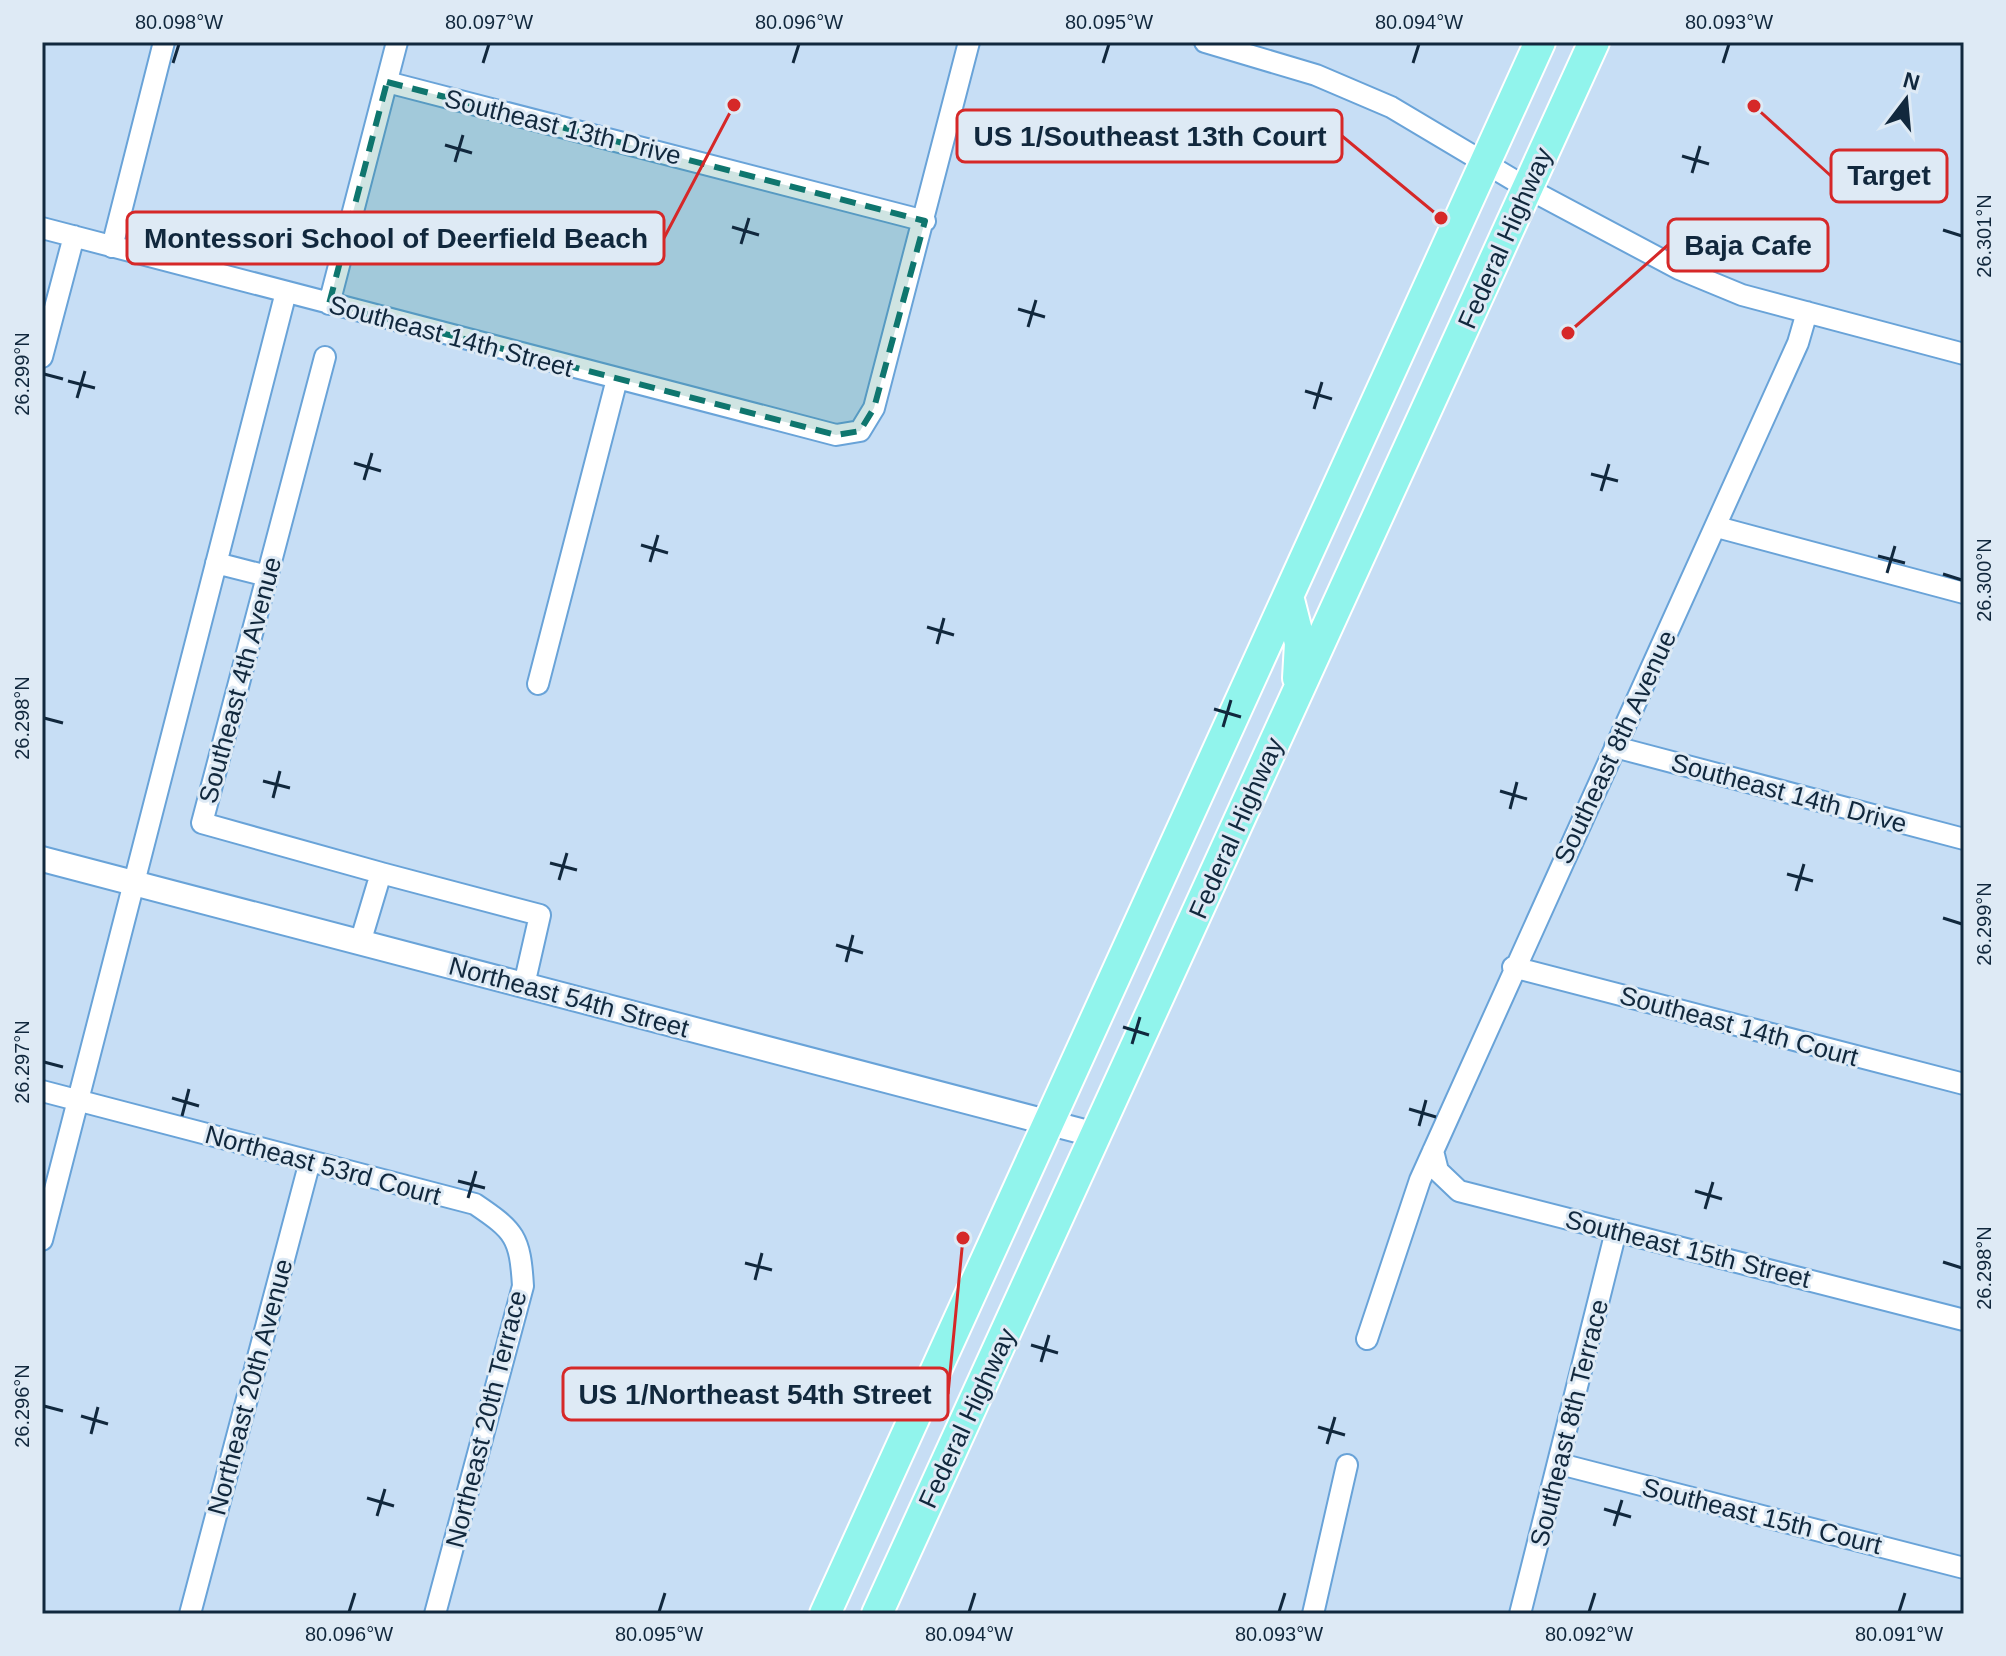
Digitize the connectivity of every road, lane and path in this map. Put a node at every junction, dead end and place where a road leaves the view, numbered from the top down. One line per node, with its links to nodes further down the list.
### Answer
1 (164, 42): 13 (street)
2 (397, 42): 7 (street)
3 (969, 42): 10 (street)
4 (1205, 42): 8 (street)
5 (1540, 42): 8 (main road, Federal Highway)
6 (1594, 42): 9 (main road, Federal Highway)
7 (387, 82): 10 (street, Southeast 13th Drive); 15 (street)
8 (1485, 164): 9 (street); 25 (main road, Federal Highway)
9 (1527, 188): 16 (street); 27 (main road, Federal Highway)
10 (925, 221): 20 (street, Southeast 14th Street)
11 (42, 228): 12 (street, Southeast 14th Street)
12 (74, 236): 13 (street, Southeast 14th Street); 18 (street)
13 (112, 247): 14 (street, Southeast 14th Street)
14 (286, 292): 15 (street, Southeast 14th Street); 22 (street, Southeast 4th Avenue)
15 (329, 304): 20 (street, Southeast 14th Street)
16 (1807, 312): 17 (street); 21 (street, Southeast 8th Avenue)
17 (1964, 354)
18 (42, 357)
19 (325, 357): 23 (street, Southeast 4th Avenue)
20 (617, 379): 26 (street)
21 (1717, 527): 24 (street); 28 (street, Southeast 8th Avenue)
22 (216, 563): 23 (street); 32 (street, Southeast 4th Avenue)
23 (267, 576): 31 (street, Southeast 4th Avenue)
24 (1964, 593)
25 (1288, 596): 27 (main road); 39 (main road, Federal Highway)
26 (538, 684)
27 (1296, 695): 40 (main road, Federal Highway)
28 (1615, 747): 29 (street, Southeast 14th Drive); 34 (street, Southeast 8th Avenue)
29 (1964, 839)
30 (42, 859): 32 (street, Northeast 54th Street)
31 (381, 873): 33 (street); 35 (street)
32 (134, 883): 33 (street, Northeast 54th Street); 38 (street, Southeast 4th Avenue)
33 (360, 943): 35 (street, Northeast 54th Street)
34 (1513, 967): 36 (street, Southeast 14th Court); 41 (street, Southeast 8th Avenue)
35 (524, 985): 39 (street, Northeast 54th Street)
36 (1964, 1084)
37 (42, 1091): 38 (street, Northeast 53rd Court)
38 (80, 1101): 42 (street, Northeast 53rd Court); 45 (street, Southeast 4th Avenue)
39 (1049, 1122): 40 (street, Northeast 54th Street); 50 (main road, Federal Highway)
40 (1096, 1135): 51 (main road, Federal Highway)
41 (1433, 1151): 44 (street, Southeast 15th Street); 47 (street, Southeast 8th Avenue)
42 (310, 1161): 43 (street, Northeast 53rd Court); 54 (street, Northeast 20th Avenue)
43 (507, 1225): 55 (street, Northeast 20th Terrace)
44 (1616, 1231): 46 (street, Southeast 15th Street); 48 (street, Southeast 8th Terrace)
45 (42, 1240)
46 (1964, 1320)
47 (1367, 1339)
48 (1560, 1464): 53 (street, Southeast 15th Court); 60 (street, Southeast 8th Terrace)
49 (1347, 1465): 59 (street)
50 (892, 1468): 51 (main road); 52 (main road, Federal Highway)
51 (902, 1560): 58 (main road, Federal Highway)
52 (848, 1564): 56 (main road, Federal Highway); 57 (main road)
53 (1964, 1568)
54 (190, 1614)
55 (435, 1614)
56 (825, 1614)
57 (863, 1614)
58 (877, 1614)
59 (1313, 1614)
60 (1520, 1614)

